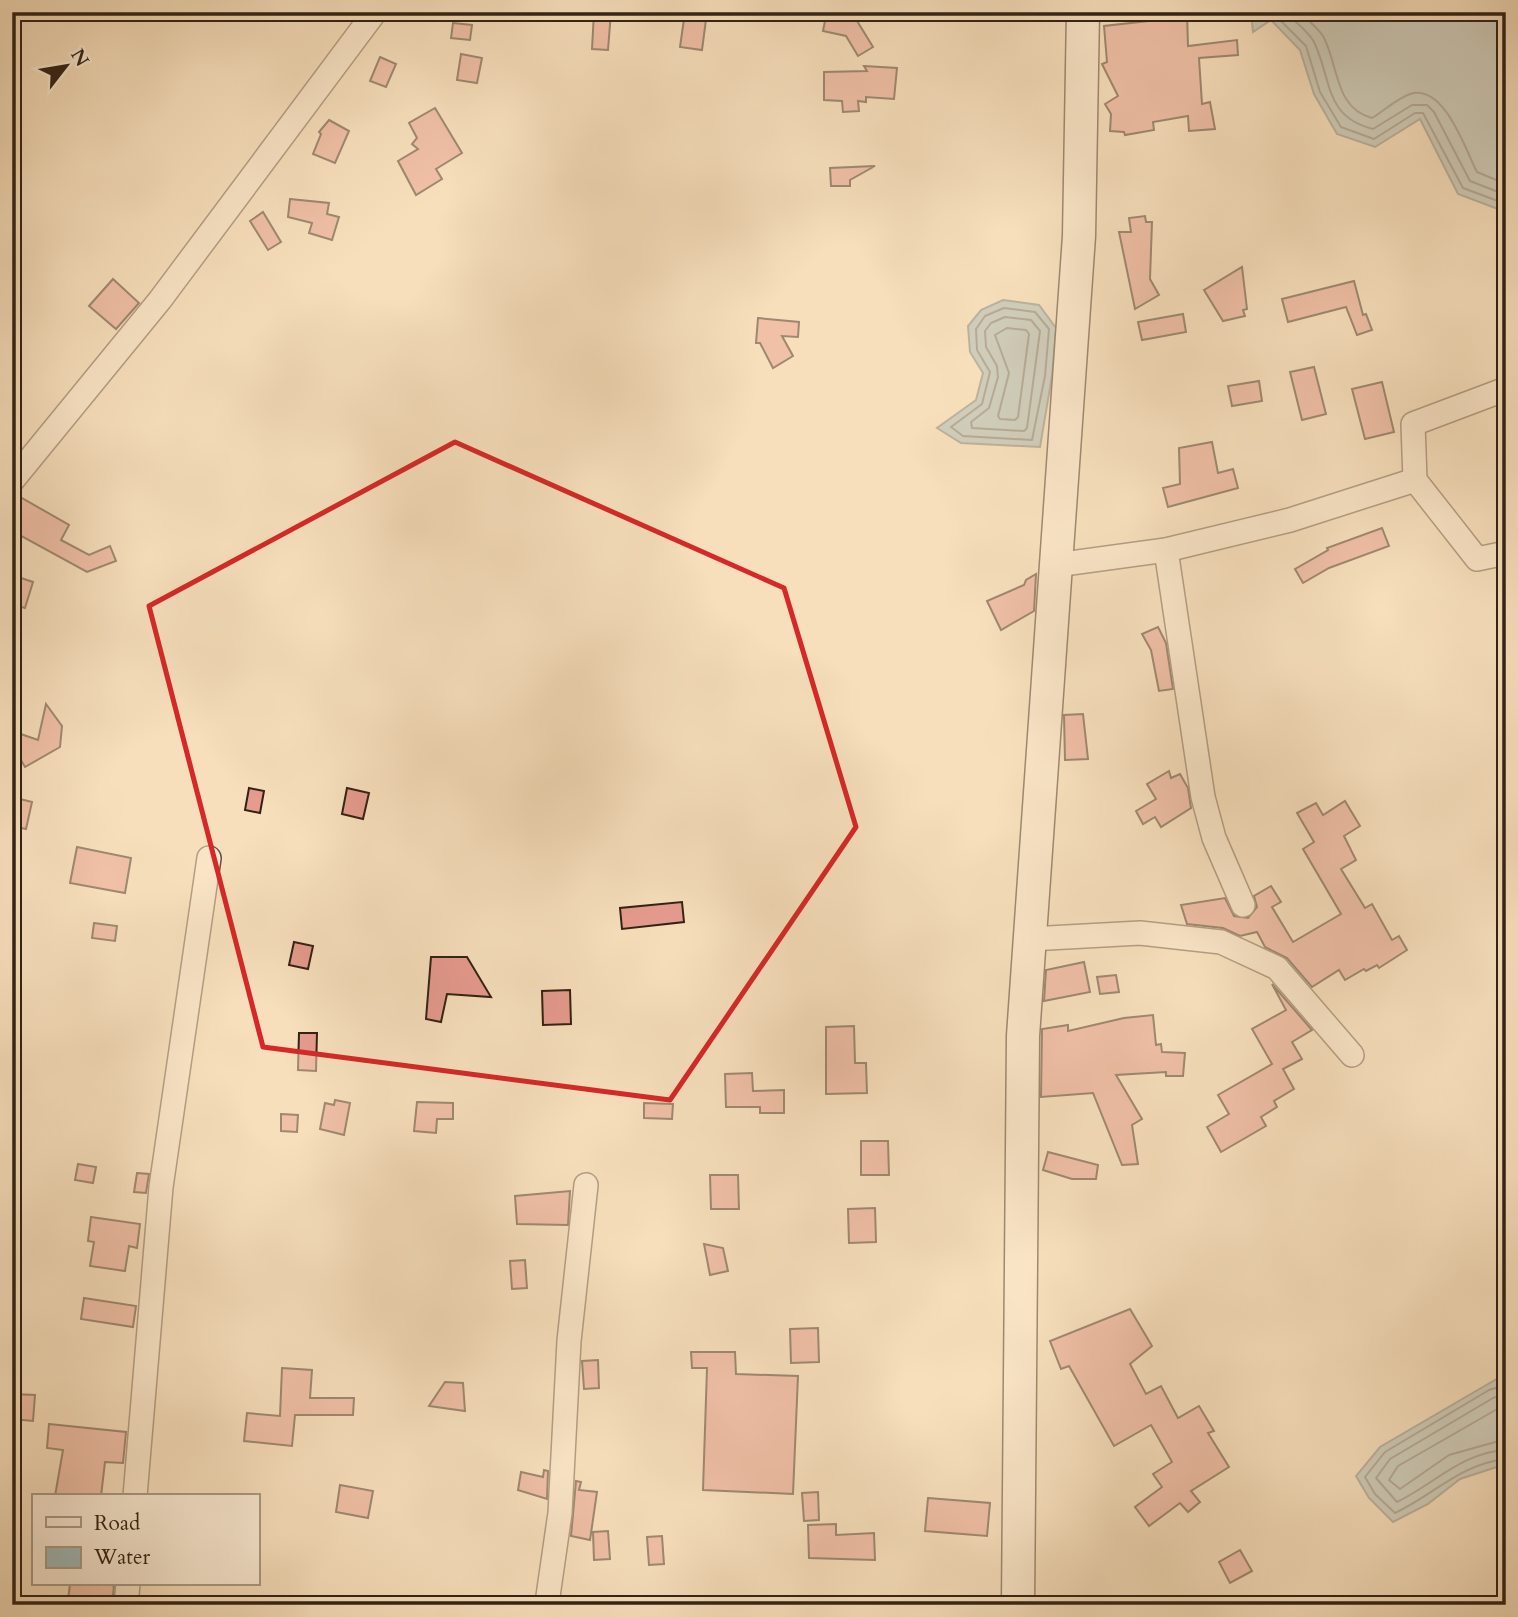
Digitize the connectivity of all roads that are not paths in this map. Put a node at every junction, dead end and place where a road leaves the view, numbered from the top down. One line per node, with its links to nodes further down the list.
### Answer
1 (376, 12): 4 (street)
2 (1083, 12): 8 (street)
3 (1506, 389): 5 (street)
4 (12, 481)
5 (1415, 481): 6 (street); 7 (street)
6 (1166, 550): 8 (street); 10 (street)
7 (1506, 553)
8 (1056, 565): 11 (street)
9 (209, 858): 14 (street)
10 (1243, 905)
11 (1030, 939): 12 (street); 18 (street)
12 (1352, 1055)
13 (586, 1185): 17 (street)
14 (135, 1494)
15 (128, 1586): 16 (street)
16 (126, 1605)
17 (552, 1605)
18 (1018, 1605)

